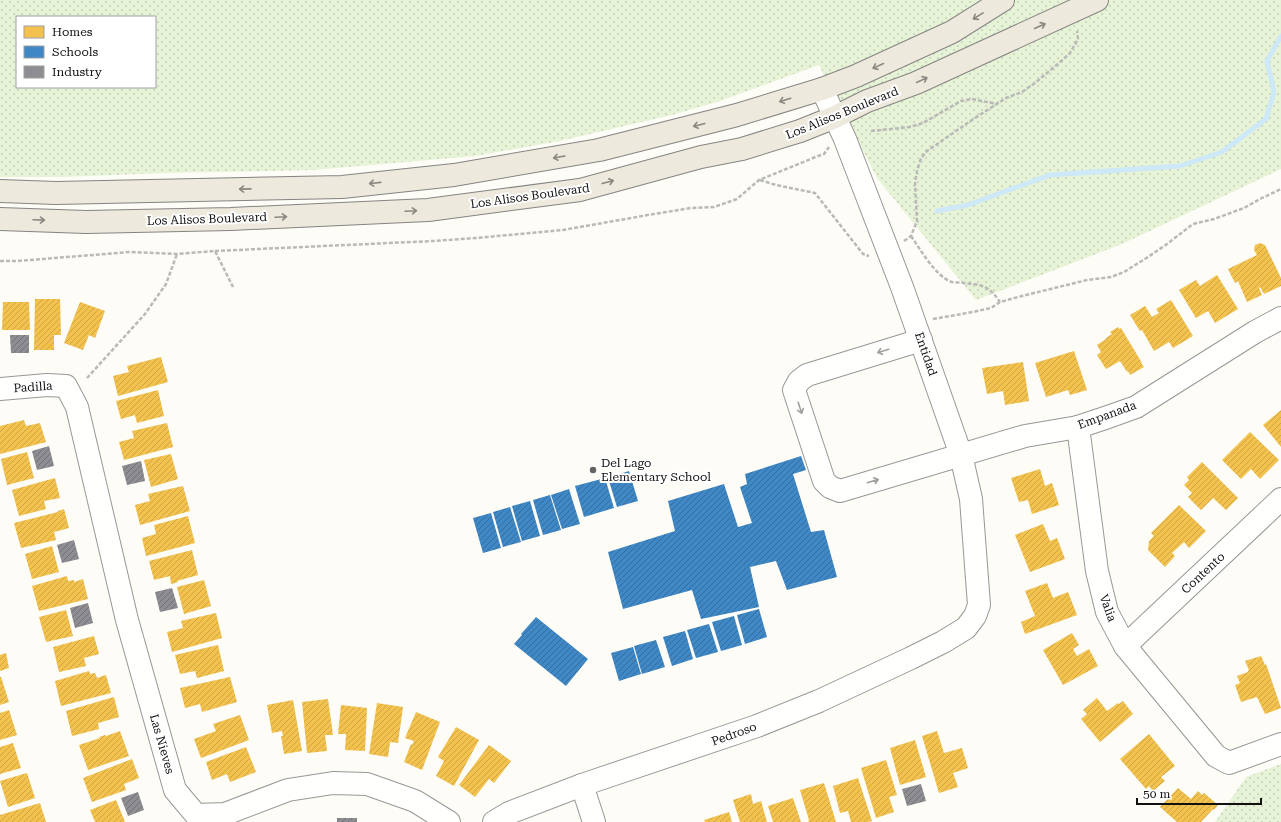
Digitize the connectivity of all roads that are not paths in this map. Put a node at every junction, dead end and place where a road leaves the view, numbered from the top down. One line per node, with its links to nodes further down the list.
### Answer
1 (1003, 0): 3 (main road, one-way to 3)
2 (1097, 0): 4 (main road, Los Alisos Boulevard, one-way to 2)
3 (822, 89): 4 (street, Entidad); 5 (main road, one-way to 5)
4 (835, 117): 6 (main road, Los Alisos Boulevard, one-way to 4); 8 (street, Entidad)
5 (0, 191)
6 (0, 219)
7 (1281, 318): 11 (street, Empanada)
8 (918, 332): 12 (street, Entidad); 12 (street, Empanada, one-way to 12)
9 (0, 389): 10 (street, Padilla)
10 (77, 407): 18 (street, Las Nieves)
11 (1078, 427): 12 (street, Empanada); 15 (street, Valia)
12 (961, 455): 14 (street, Entidad)
13 (1281, 499): 15 (street, Contento)
14 (966, 628): 17 (street, Pedroso)
15 (1126, 646): 16 (street, Valia)
16 (1281, 744)
17 (582, 786): 19 (street, Pedroso); 20 (street)
18 (449, 822)
19 (494, 822)
20 (594, 822)

